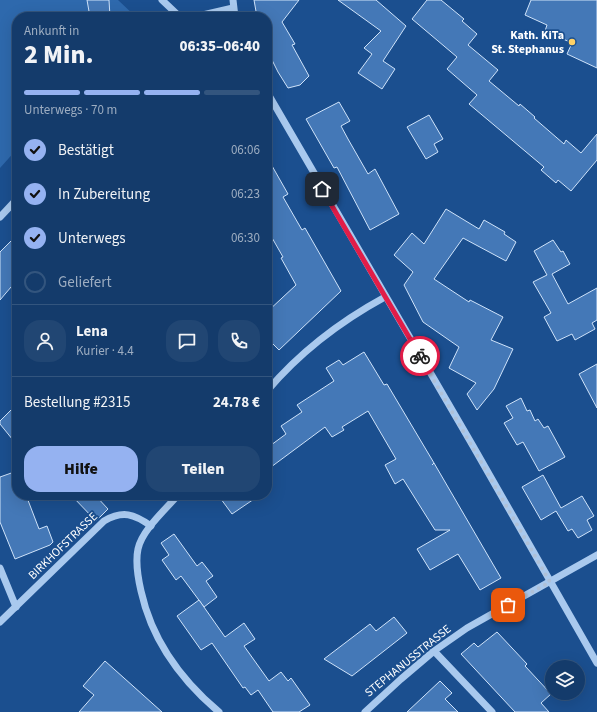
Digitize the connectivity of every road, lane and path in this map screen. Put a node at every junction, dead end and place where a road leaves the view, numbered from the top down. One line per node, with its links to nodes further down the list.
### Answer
1 (162, 0): 4 (street)
2 (233, 0): 3 (street)
3 (233, 8): 5 (street); 6 (street)
4 (175, 12)
5 (216, 12)
6 (234, 12)
7 (272, 101): 10 (street)
8 (12, 204): 9 (street)
9 (0, 217)
10 (386, 297): 11 (street); 16 (street)
11 (272, 385)
12 (174, 500): 13 (street)
13 (151, 526): 17 (street, BIRKHOFSTRASSE); 22 (street)
14 (597, 555): 16 (street, STEPHANUSSTRASSE)
15 (0, 568): 17 (street)
16 (550, 582): 19 (street, STEPHANUSSTRASSE); 20 (street)
17 (16, 607): 18 (street, BIRKHOFSTRASSE)
18 (0, 622)
19 (434, 651): 21 (street, STEPHANUSSTRASSE); 25 (street)
20 (597, 663)
21 (371, 706): 23 (street, STEPHANUSSTRASSE); 24 (street)
22 (219, 712)
23 (365, 712)
24 (376, 712)
25 (492, 712)

